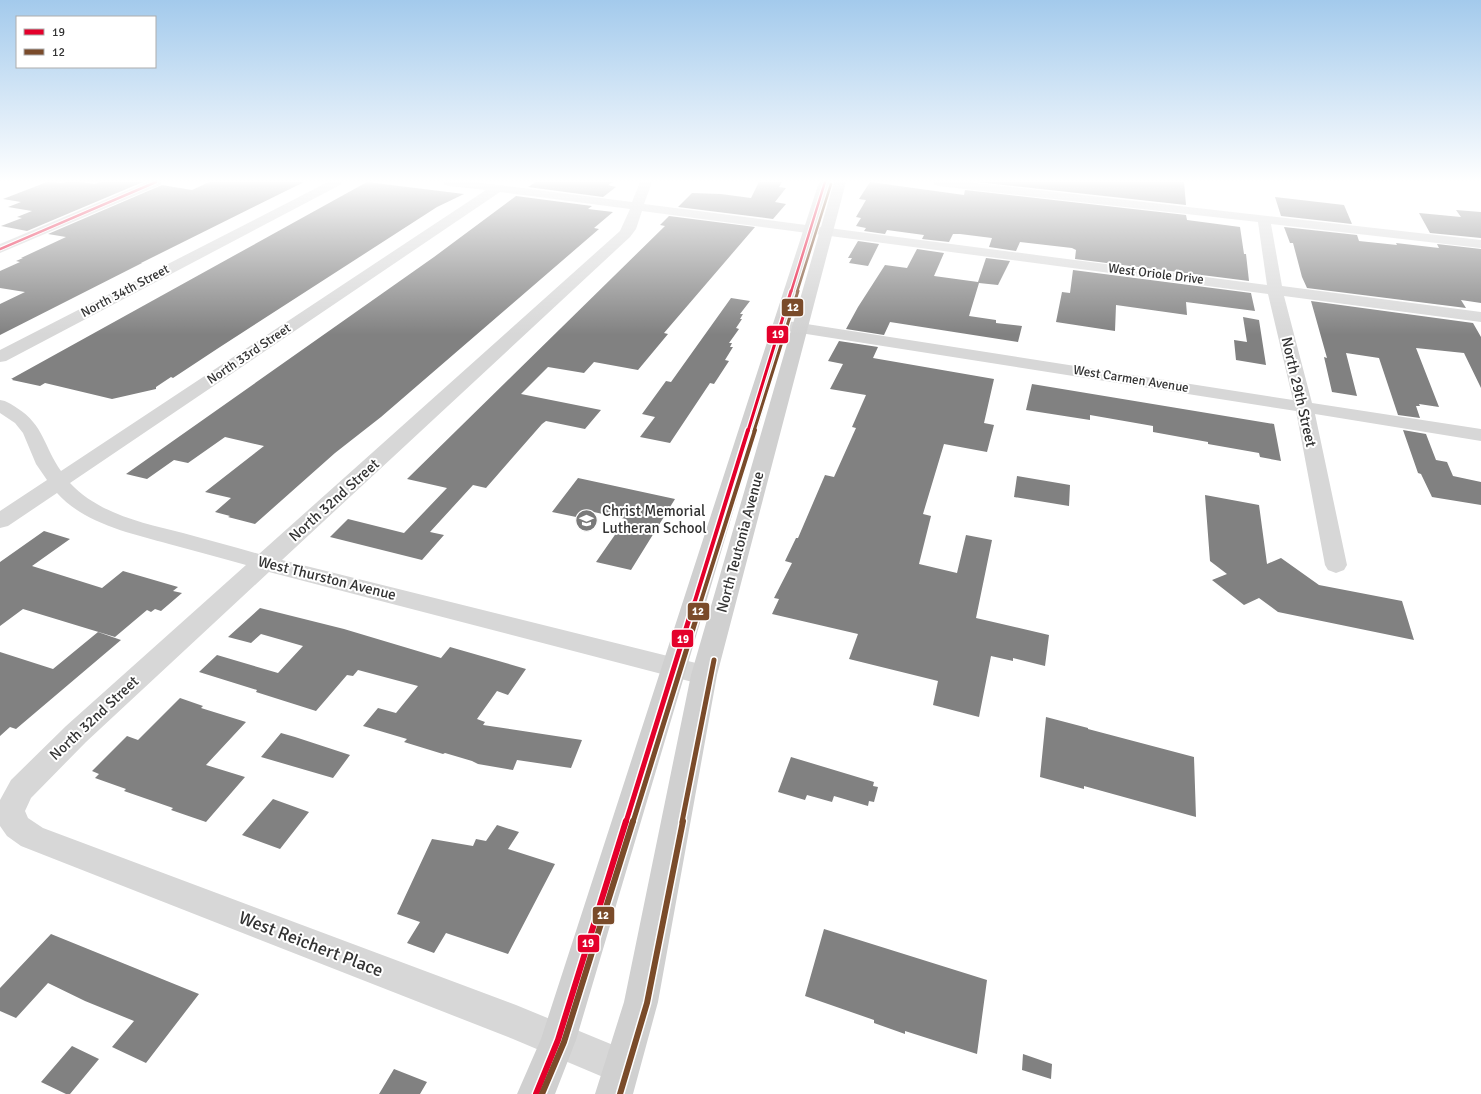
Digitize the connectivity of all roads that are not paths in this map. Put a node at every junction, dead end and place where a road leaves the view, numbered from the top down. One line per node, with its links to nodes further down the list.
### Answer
1 (37, 233): 10 (main road)
2 (238, 233): 14 (street, North 34th Street)
3 (431, 233): 18 (street, North 33rd Street)
4 (626, 233): 20 (street, North 32nd Street)
5 (817, 233): 13 (main road, North Teutonia Avenue)
6 (841, 233): 11 (street, West Oriole Drive)
7 (1266, 233): 11 (street, North 29th Street)
8 (1390, 233): 9 (street)
9 (1481, 244)
10 (0, 249)
11 (1275, 290): 12 (street, West Oriole Drive); 16 (street, North 29th Street)
12 (1481, 317)
13 (790, 326): 16 (street, West Carmen Avenue); 22 (main road, North Teutonia Avenue); 23 (main road, North Teutonia Avenue)
14 (0, 357)
15 (0, 405): 18 (street, West Thurston Avenue)
16 (1304, 407): 17 (street, West Carmen Avenue); 21 (street, North 29th Street)
17 (1481, 435)
18 (58, 482): 19 (street, North 33rd Street); 20 (street, West Thurston Avenue)
19 (0, 521)
20 (265, 563): 22 (street, West Thurston Avenue); 24 (street, North 32nd Street)
21 (1336, 565)
22 (675, 667): 23 (street, West Thurston Avenue); 25 (main road, North Teutonia Avenue)
23 (704, 675): 26 (main road, North Teutonia Avenue)
24 (10, 811): 25 (street, West Reichert Place)
25 (558, 1040): 26 (street, West Reichert Place); 27 (main road, North Teutonia Avenue)
26 (618, 1080)
27 (539, 1091)

